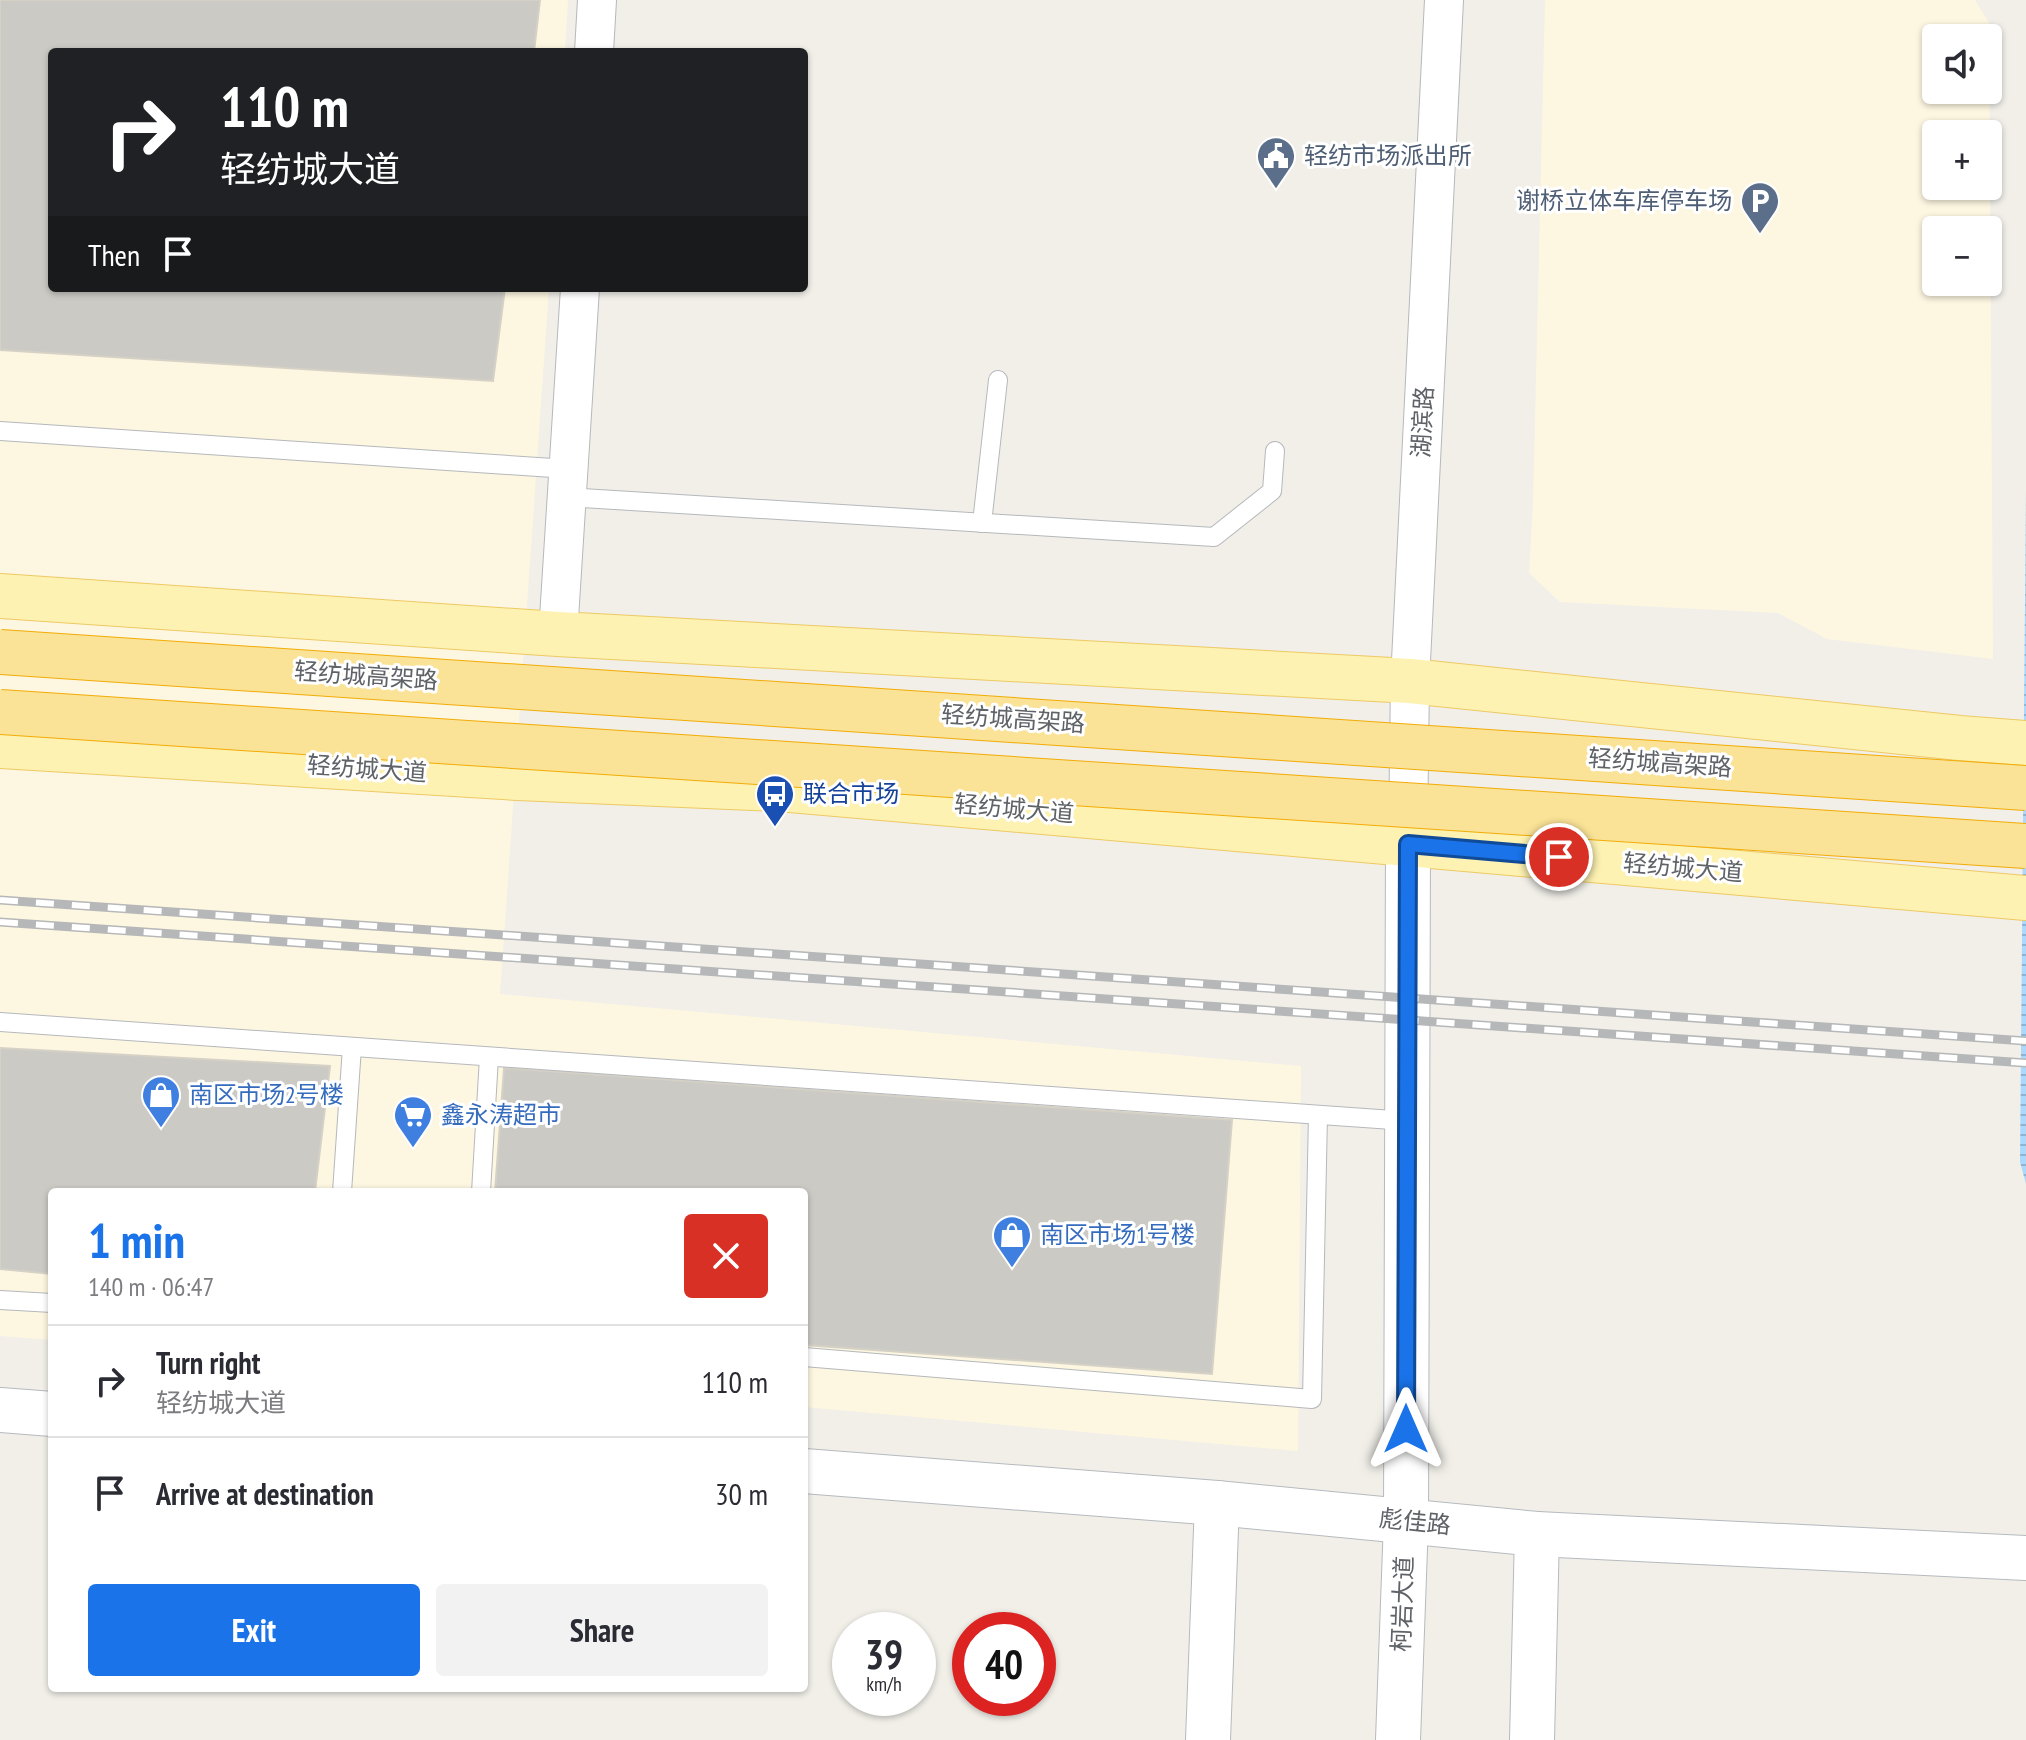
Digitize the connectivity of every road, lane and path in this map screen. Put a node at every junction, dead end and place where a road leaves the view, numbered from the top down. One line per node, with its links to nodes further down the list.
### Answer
1 (597, 0): 3 (street)
2 (1444, 0): 13 (street, 湖滨路)
3 (594, 48)
4 (580, 292): 8 (street)
5 (998, 380): 9 (lane)
6 (0, 431): 8 (lane)
7 (1275, 451): 9 (lane)
8 (567, 483): 9 (lane); 11 (street)
9 (982, 523)
10 (0, 596): 11 (main road)
11 (558, 634): 13 (main road)
12 (0, 652): 17 (highway, 轻纺城高架路, bridge)
13 (1410, 681): 15 (main road); 18 (street, 湖滨路)
14 (0, 712): 19 (highway, bridge)
15 (2026, 743)
16 (0, 746): 18 (main road, 轻纺城大道)
17 (2026, 788)
18 (1408, 844): 20 (main road, 轻纺城大道); 25 (street, 柯岩大道)
19 (2026, 846)
20 (2026, 898)
21 (0, 1022): 22 (lane)
22 (352, 1047): 23 (lane); 26 (lane)
23 (489, 1057): 24 (lane); 27 (lane)
24 (1318, 1115): 25 (lane); 30 (lane)
25 (1407, 1121): 35 (street, 柯岩大道)
26 (342, 1188)
27 (481, 1188)
28 (0, 1300): 29 (lane)
29 (48, 1303)
30 (808, 1357)
31 (0, 1410): 32 (street)
32 (48, 1414)
33 (808, 1471): 34 (street, 彪佳路)
34 (1217, 1503): 35 (street, 彪佳路); 38 (street)
35 (1406, 1521): 36 (street, 彪佳路); 39 (street, 柯岩大道)
36 (1537, 1534): 37 (street, 彪佳路); 40 (street)
37 (2026, 1558)
38 (1208, 1740)
39 (1398, 1740)
40 (1532, 1740)

